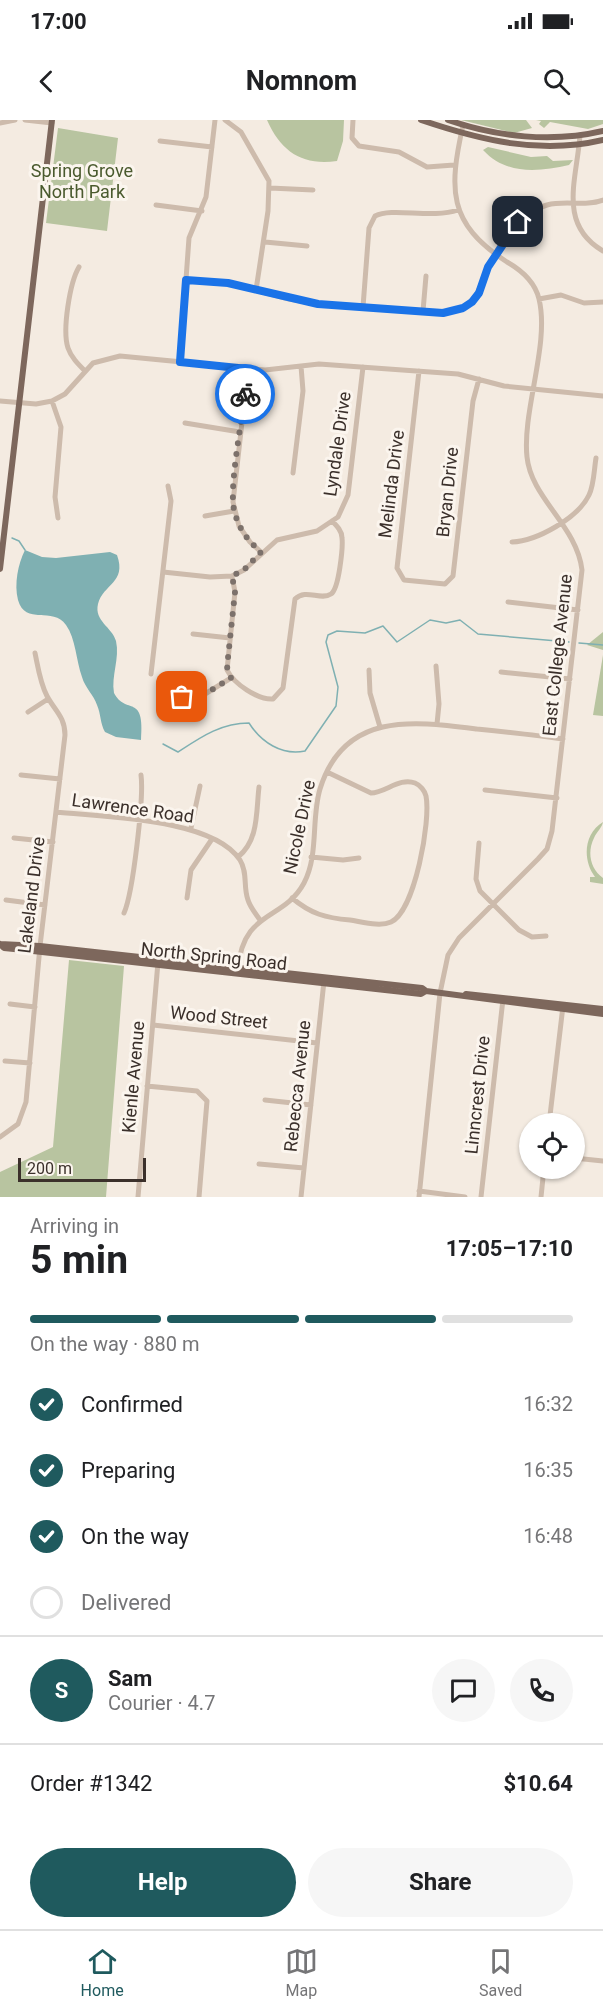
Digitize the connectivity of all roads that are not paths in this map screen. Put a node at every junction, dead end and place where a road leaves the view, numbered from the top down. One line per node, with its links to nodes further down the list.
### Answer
1 (15, 120): 9 (street)
2 (25, 120): 8 (street)
3 (215, 120): 17 (street)
4 (225, 120): 19 (street)
5 (353, 120): 18 (street)
6 (421, 120): 12 (main road)
7 (448, 120): 10 (main road)
8 (52, 122): 49 (main road)
9 (0, 123)
10 (463, 125): 12 (street, East College Avenue); 13 (main road)
11 (603, 131): 13 (main road)
12 (461, 133): 16 (main road); 18 (street, East College Avenue)
13 (580, 135): 16 (street)
14 (603, 140): 16 (main road)
15 (160, 141): 17 (street)
16 (579, 144): 22 (street)
17 (212, 147): 25 (street)
18 (454, 165): 24 (street, East College Avenue)
19 (270, 188): 20 (street); 26 (street)
20 (313, 190)
21 (603, 200): 22 (street)
22 (573, 202): 28 (street); 29 (street)
23 (156, 205): 25 (street)
24 (458, 210): 29 (street, East College Avenue); 36 (street)
25 (202, 211): 32 (street)
26 (265, 242): 27 (street); 33 (street)
27 (307, 246)
28 (603, 251)
29 (496, 254): 34 (street, East College Avenue); 37 (street)
30 (79, 267): 42 (street)
31 (426, 276): 37 (street)
32 (186, 280): 33 (street); 38 (street)
33 (256, 290): 36 (street)
34 (539, 299): 35 (street); 45 (street, East College Avenue)
35 (603, 304)
36 (363, 307): 37 (street)
37 (423, 311)
38 (180, 362): 41 (street); 42 (street)
39 (301, 366): 40 (street); 41 (street); 53 (street)
40 (363, 367): 43 (street); 58 (street, Lyndale Drive)
41 (248, 369): 51 (street)
42 (85, 371): 48 (street)
43 (419, 371): 44 (street); 65 (street, Melinda Drive)
44 (479, 379): 45 (street); 65 (street, Bryan Drive)
45 (533, 388): 46 (street); 59 (street, East College Avenue)
46 (603, 396)
47 (0, 401): 49 (street)
48 (52, 401): 49 (street); 57 (street)
49 (19, 403): 62 (main road)
50 (185, 423): 51 (street)
51 (240, 432): 55 (street)
52 (596, 459): 59 (street)
53 (293, 473)
54 (168, 486): 63 (street)
55 (234, 511): 56 (street); 61 (street)
56 (205, 516)
57 (58, 518)
58 (333, 521): 61 (street); 75 (street)
59 (561, 522): 60 (street); 67 (street, East College Avenue)
60 (512, 543)
61 (261, 552): 64 (street)
62 (0, 569)
63 (163, 572): 64 (street); 74 (street)
64 (232, 576): 69 (street)
65 (423, 583)
66 (508, 602): 67 (street)
67 (578, 610): 76 (street, East College Avenue)
68 (193, 634): 69 (street)
69 (230, 638): 75 (street)
70 (35, 653): 78 (street, Lakeland Drive)
71 (436, 666): 80 (street)
72 (369, 670): 81 (street)
73 (501, 672): 76 (street)
74 (151, 675)
75 (231, 678): 77 (street)
76 (570, 679): 82 (street, East College Avenue)
77 (182, 697)
78 (48, 699): 79 (street); 86 (street, Lakeland Drive)
79 (28, 712)
80 (437, 724): 81 (street, Nicole Drive); 82 (street, Nicole Drive)
81 (380, 727): 83 (street, Nicole Drive)
82 (564, 739): 90 (street, East College Avenue)
83 (327, 772): 98 (street, Nicole Drive); 102 (street)
84 (21, 775): 86 (street)
85 (141, 775): 92 (street)
86 (60, 779): 91 (street, Lakeland Drive)
87 (200, 786): 93 (street)
88 (259, 787): 99 (street)
89 (486, 790): 90 (street)
90 (557, 798): 104 (street, East College Avenue)
91 (56, 812): 92 (street, Lawrence Road); 96 (street, Lakeland Drive)
92 (138, 821): 93 (street, Lawrence Road); 106 (street)
93 (191, 828): 95 (street, Lawrence Road)
94 (14, 838): 96 (street)
95 (212, 839): 99 (street, Lawrence Road); 101 (street)
96 (52, 842): 105 (street, Lakeland Drive)
97 (479, 843): 104 (street)
98 (311, 857): 100 (street); 102 (street, Nicole Drive)
99 (238, 858): 107 (street)
100 (358, 858)
101 (188, 898)
102 (292, 898): 107 (street, Nicole Drive)
103 (6, 900): 105 (street)
104 (494, 904): 108 (street); 114 (street, East College Avenue)
105 (45, 905): 110 (street, Lakeland Drive)
106 (124, 913)
107 (260, 920): 112 (street, Nicole Drive)
108 (546, 936)
109 (0, 944): 110 (main road, North Spring Road)
110 (40, 949): 111 (main road, North Spring Road); 117 (street, Lakeland Drive)
111 (158, 962): 112 (main road, North Spring Road); 120 (street, Kienle Avenue)
112 (238, 971): 113 (main road, North Spring Road)
113 (324, 980): 114 (main road, North Spring Road); 121 (street, Rebecca Avenue)
114 (440, 993): 115 (main road, North Spring Road); 135 (street, East College Avenue)
115 (503, 1000): 118 (main road, North Spring Road); 140 (street, Linncrest Drive)
116 (10, 1004): 117 (street)
117 (35, 1007): 123 (street, Lakeland Drive)
118 (563, 1007): 119 (main road, North Spring Road); 127 (street)
119 (600, 1011)
120 (153, 1025): 121 (street, Wood Street); 124 (street, Kienle Avenue)
121 (317, 1043): 126 (street, Rebecca Avenue)
122 (5, 1061): 123 (street)
123 (30, 1063): 129 (street, Lakeland Drive)
124 (147, 1086): 136 (street, Kienle Avenue); 137 (street)
125 (265, 1100): 126 (street)
126 (311, 1105): 133 (street, Rebecca Avenue)
127 (550, 1113)
128 (0, 1128): 129 (street)
129 (2, 1136)
130 (585, 1159): 131 (street)
131 (603, 1161)
132 (259, 1164): 133 (street)
133 (304, 1168): 138 (street, Rebecca Avenue)
134 (543, 1179): 141 (street)
135 (419, 1194): 139 (street)
136 (138, 1197)
137 (199, 1197)
138 (301, 1197)
139 (465, 1197)
140 (481, 1197)
141 (541, 1197)

